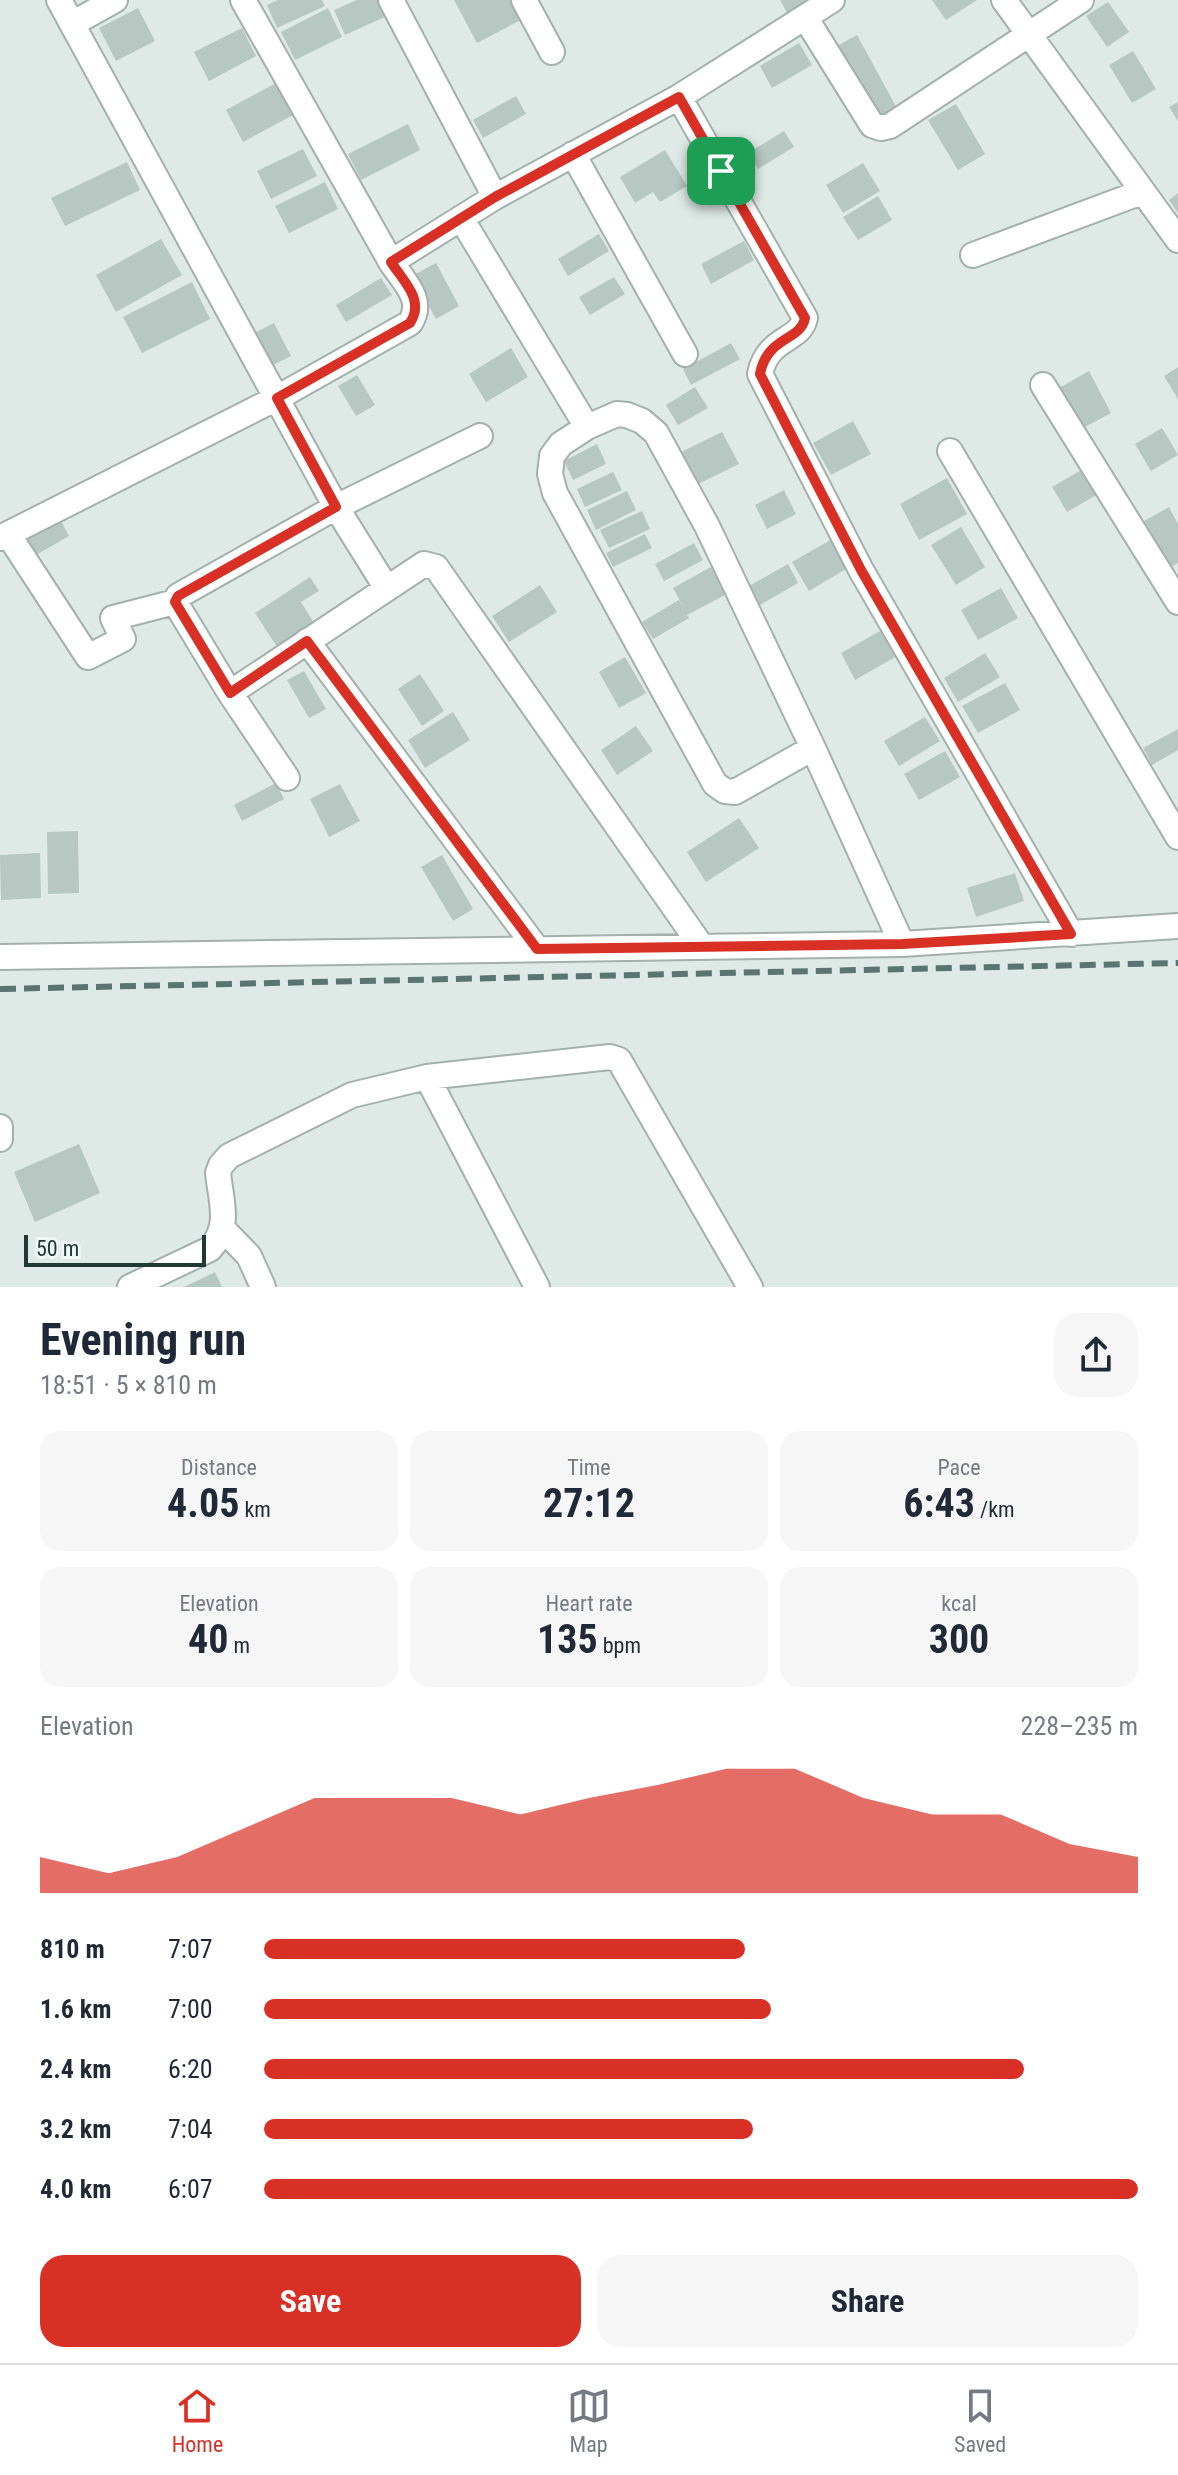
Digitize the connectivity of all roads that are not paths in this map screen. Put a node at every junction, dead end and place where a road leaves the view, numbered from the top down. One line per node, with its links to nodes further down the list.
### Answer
1 (59, 0): 10 (street)
2 (115, 0): 10 (street)
3 (243, 0): 20 (street)
4 (391, 0): 16 (street)
5 (524, 0): 12 (street)
6 (832, 0): 9 (street)
7 (1004, 0): 11 (street)
8 (1081, 0): 11 (street)
9 (805, 17): 11 (street); 13 (street)
10 (72, 24): 23 (street)
11 (1029, 35): 15 (street)
12 (552, 52)
13 (679, 97): 14 (street); 38 (street)
14 (573, 154): 16 (street); 21 (street)
15 (1142, 192): 18 (street); 19 (street)
16 (495, 197): 17 (street)
17 (461, 218): 20 (street); 24 (street)
18 (1178, 240)
19 (973, 255)
20 (391, 262): 23 (street)
21 (685, 354)
22 (1043, 385): 31 (street)
23 (277, 398): 27 (street); 28 (street)
24 (587, 427): 34 (street); 34 (street)
25 (480, 436): 27 (street)
26 (950, 451): 36 (street)
27 (336, 507): 29 (street); 30 (street)
28 (4, 536): 30 (street)
29 (386, 587): 32 (street); 40 (street)
30 (175, 602): 33 (street)
31 (1178, 602)
32 (307, 641): 33 (street); 41 (street)
33 (230, 693): 35 (street)
34 (813, 748): 39 (street)
35 (287, 778)
36 (1178, 837)
37 (1178, 926): 38 (street)
38 (1071, 934): 39 (street)
39 (902, 944): 40 (street)
40 (702, 947): 41 (street)
41 (537, 949): 42 (street)
42 (0, 957)
43 (427, 1077): 46 (street); 49 (street); 50 (street)
44 (0, 1127): 45 (street)
45 (0, 1139)
46 (223, 1229): 47 (street); 48 (street)
47 (130, 1287)
48 (263, 1287)
49 (537, 1287)
50 (750, 1287)

